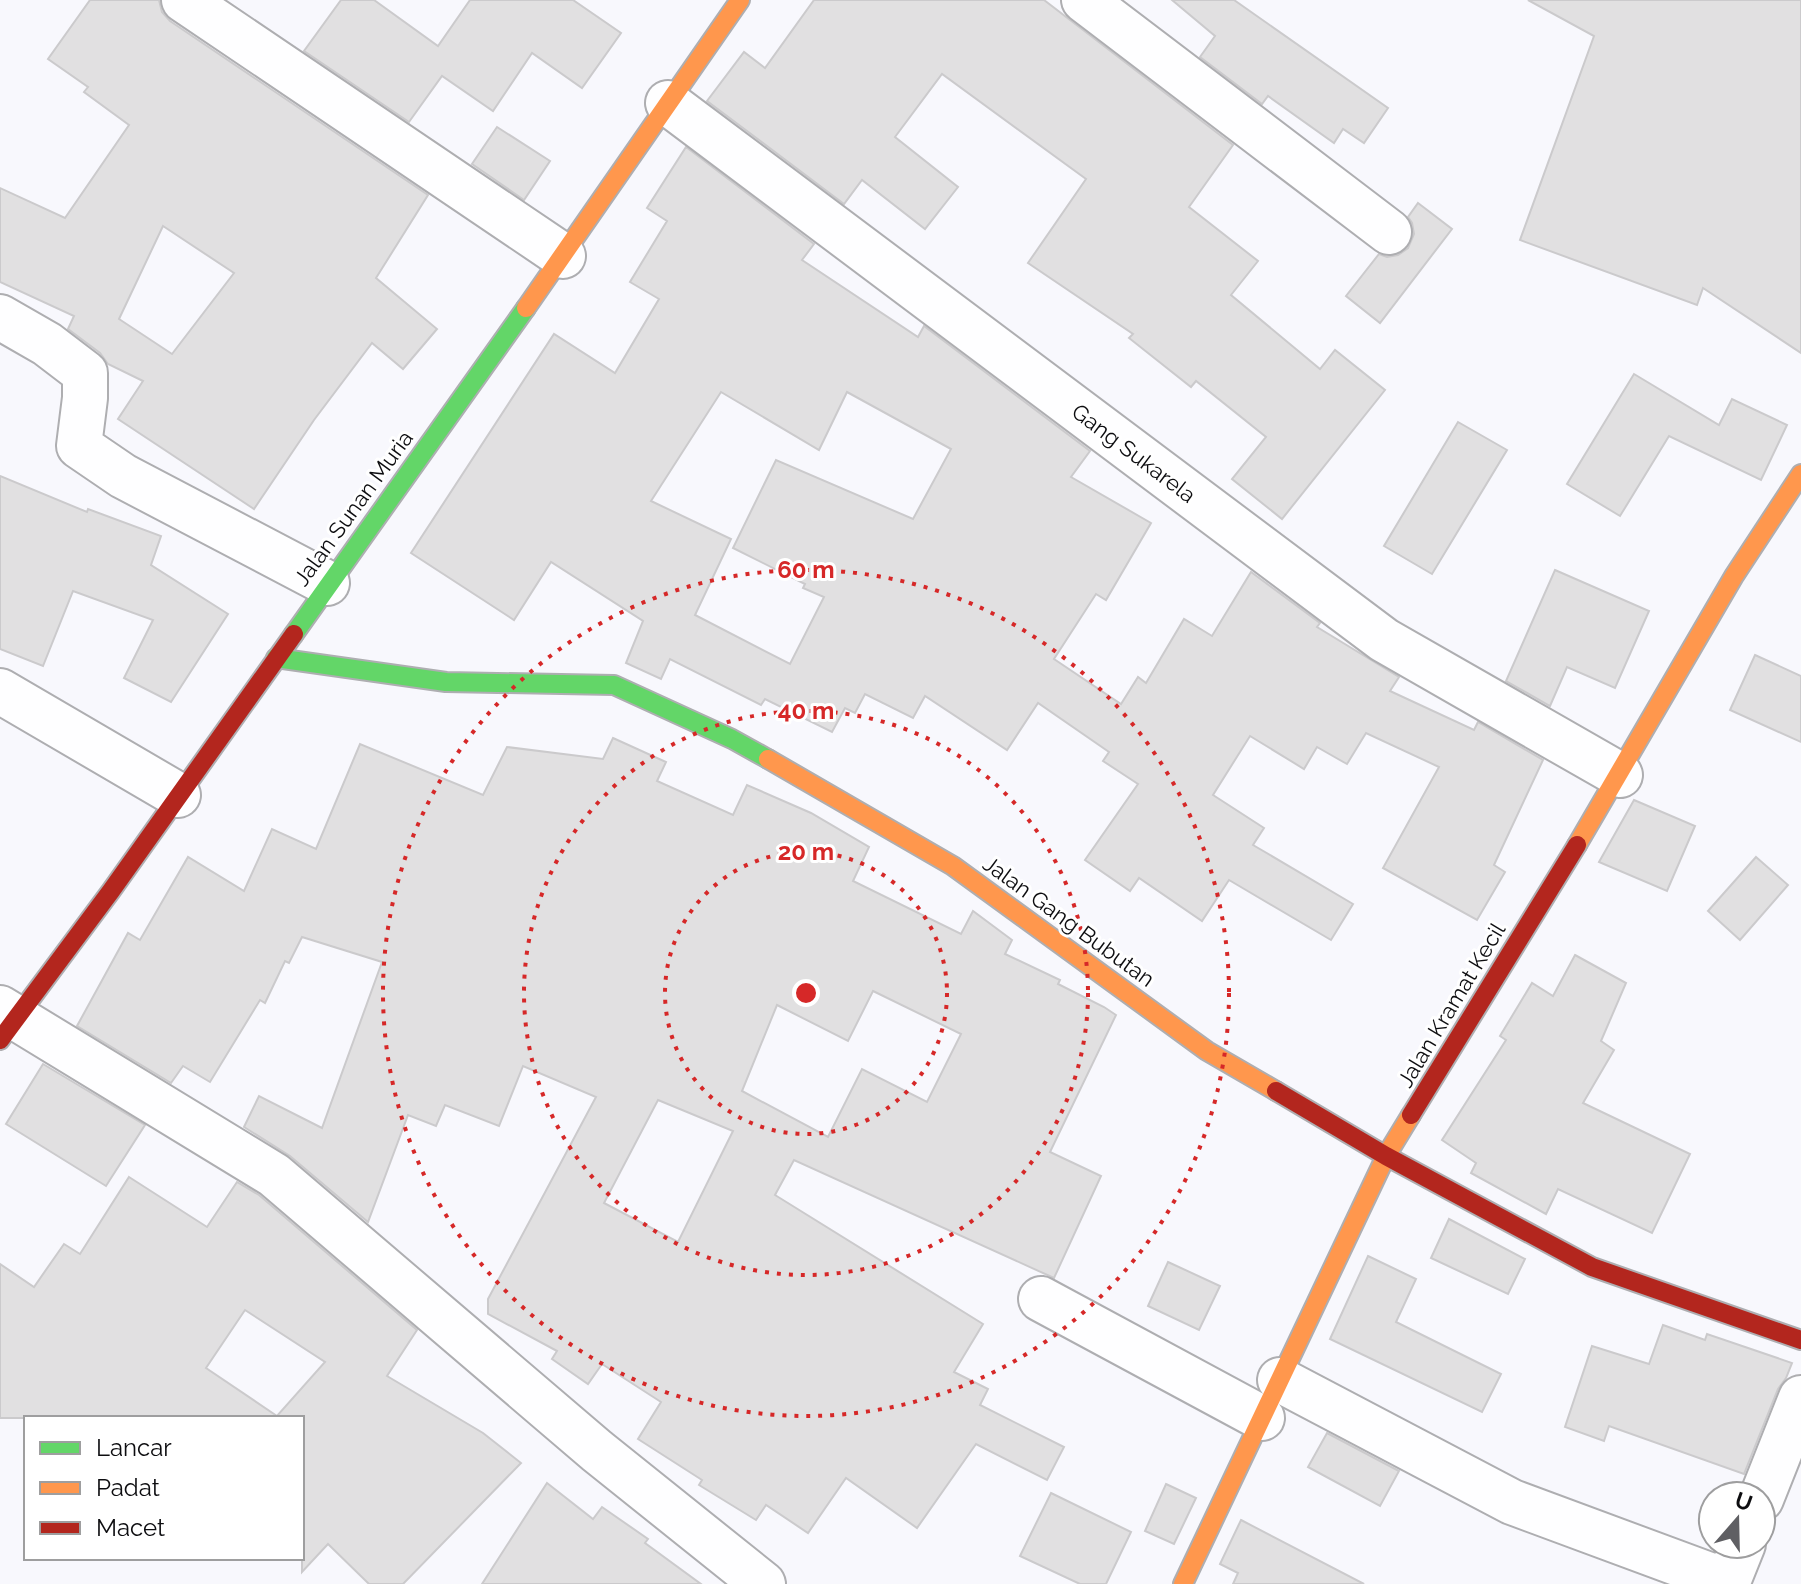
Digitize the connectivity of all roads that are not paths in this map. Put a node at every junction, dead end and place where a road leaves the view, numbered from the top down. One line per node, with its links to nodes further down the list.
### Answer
1 (184, 0): 6 (street)
2 (740, 0): 4 (street, Jalan Sunan Muria)
3 (1084, 0): 5 (street)
4 (668, 103): 6 (street, Jalan Sunan Muria); 12 (street, Gang Sukarela)
5 (1389, 232)
6 (563, 256): 9 (street, Jalan Sunan Muria)
7 (0, 317): 9 (street)
8 (1801, 474): 12 (street, Jalan Kramat Kecil)
9 (327, 583): 10 (street, Jalan Sunan Muria)
10 (276, 658): 13 (street, Jalan Sunan Muria); 15 (street, Jalan Gang Bubutan)
11 (0, 691): 13 (street)
12 (1620, 775): 15 (street, Jalan Kramat Kecil)
13 (178, 795): 14 (street, Jalan Sunan Muria)
14 (5, 1021): 22 (street)
15 (1386, 1156): 17 (street, Jalan Gang Bubutan); 18 (street, Jalan Kramat Kecil)
16 (1041, 1299): 18 (street)
17 (1801, 1340)
18 (1271, 1399): 21 (street); 23 (street, Jalan Kramat Kecil)
19 (1800, 1405): 20 (street)
20 (1769, 1480)
21 (1733, 1570)
22 (763, 1584)
23 (1183, 1584)

